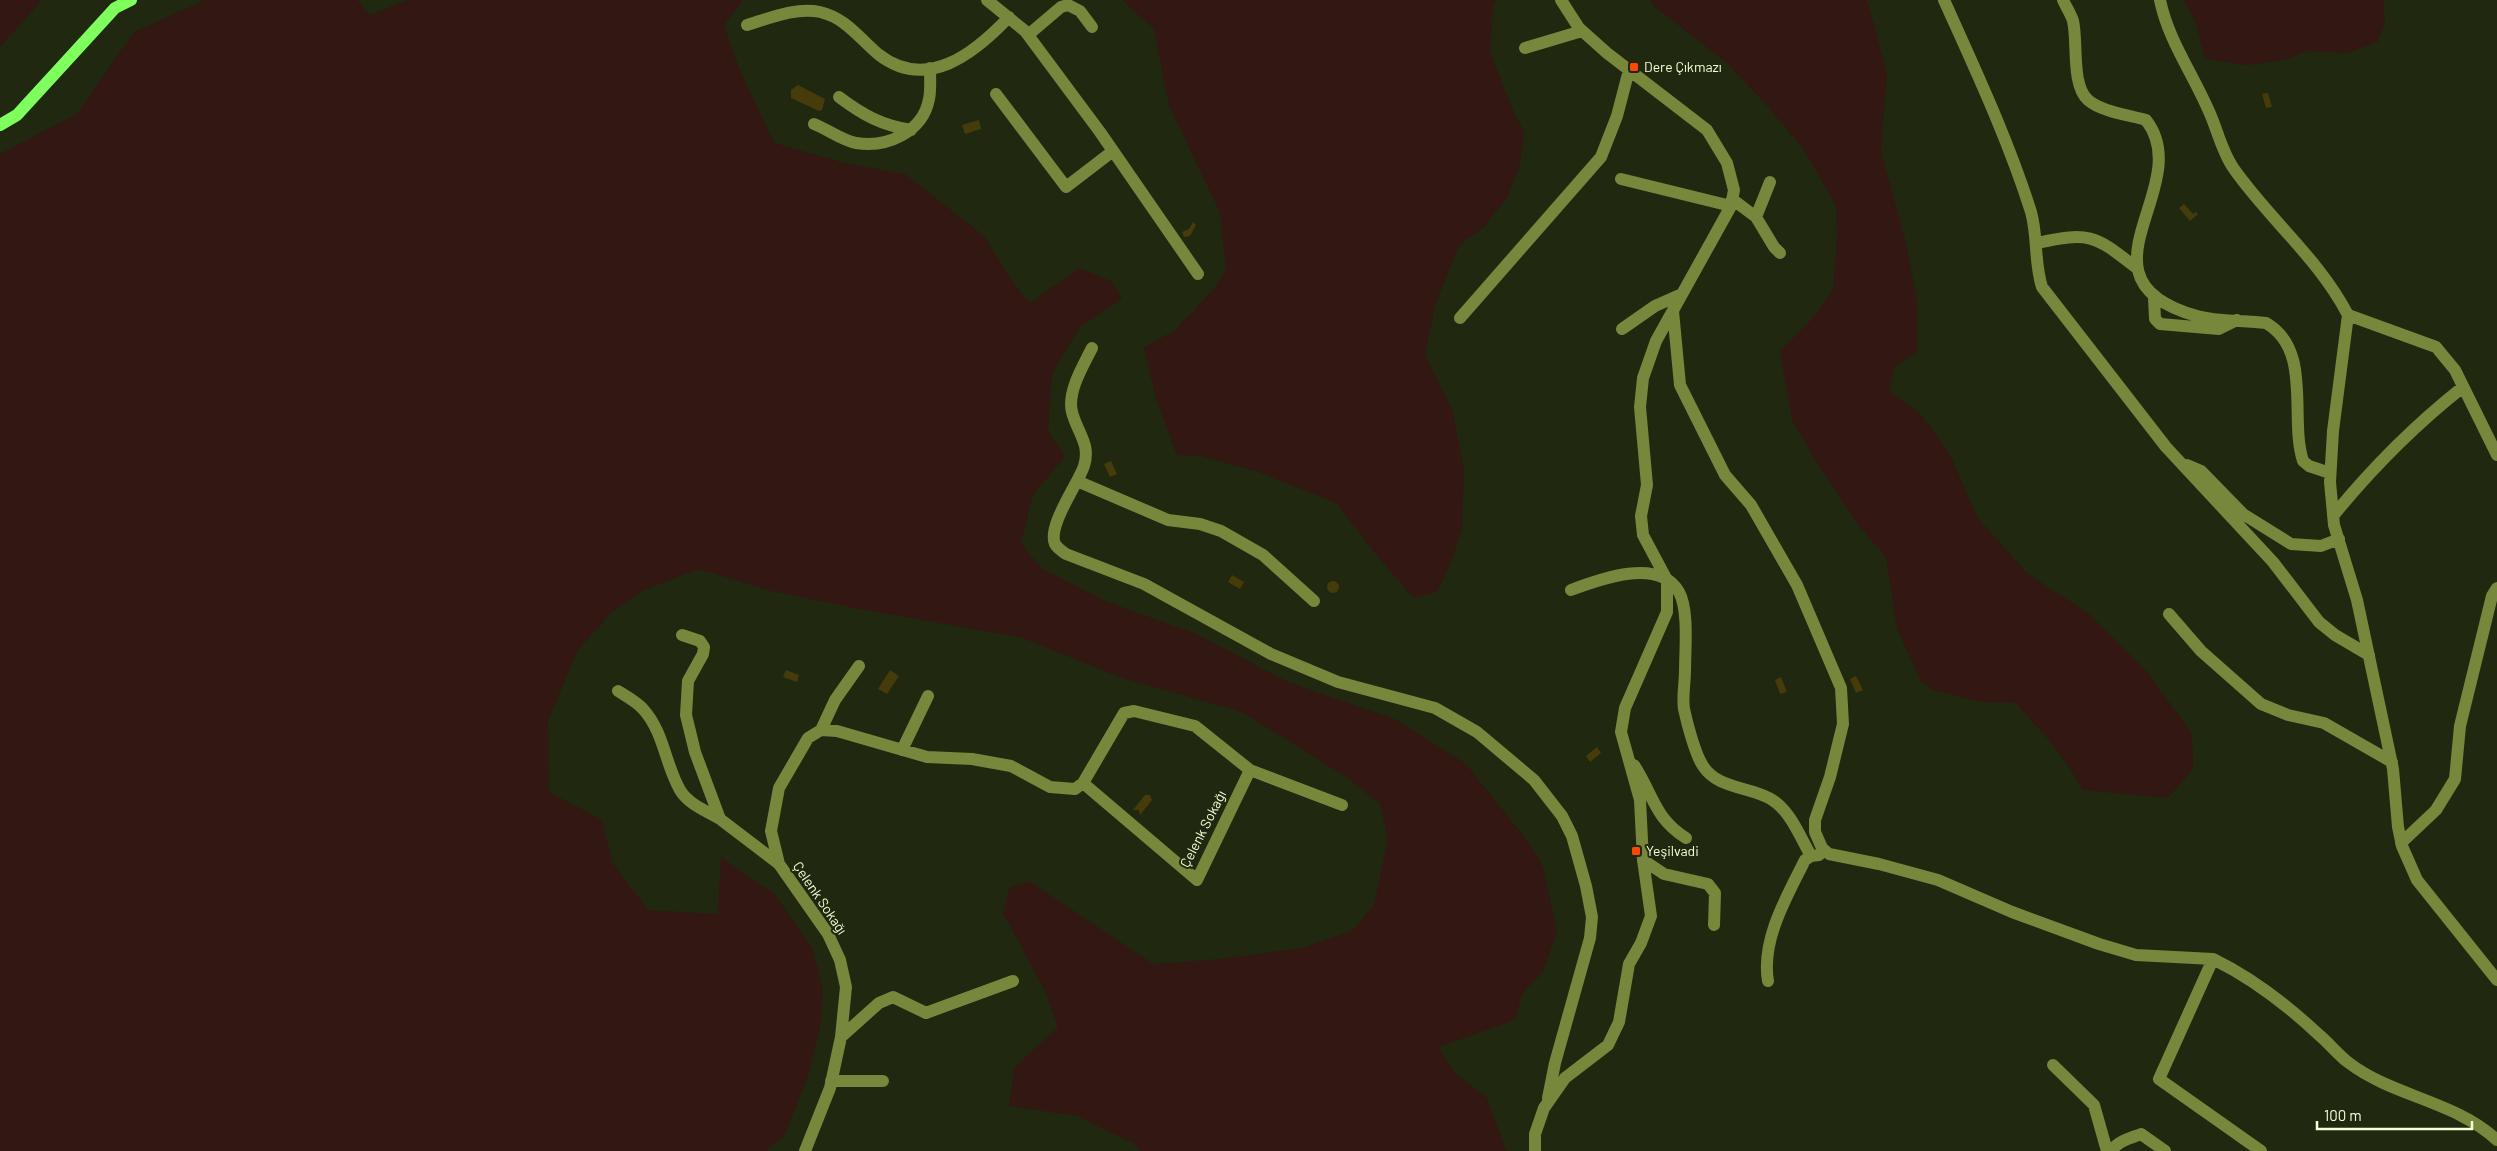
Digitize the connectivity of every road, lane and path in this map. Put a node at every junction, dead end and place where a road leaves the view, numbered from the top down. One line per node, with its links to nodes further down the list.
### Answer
1 (131, 0): 18 (main road)
2 (987, 0): 7 (street)
3 (1561, 0): 10 (street)
4 (1944, 0): 25 (street)
5 (2063, 0): 27 (street)
6 (2160, 0): 32 (street)
7 (1009, 18): 11 (street); 13 (street)
8 (746, 24): 13 (street)
9 (1092, 27): 11 (street)
10 (1582, 31): 12 (street); 14 (street)
11 (1028, 35): 20 (street)
12 (1525, 48)
13 (930, 68): 19 (street)
14 (1629, 70): 23 (street); 33 (street)
15 (996, 94): 20 (street)
16 (839, 97): 19 (street)
17 (814, 124): 19 (street)
18 (0, 125)
19 (911, 130)
20 (1113, 151): 28 (street)
21 (1621, 179): 23 (street)
22 (1770, 182): 24 (street)
23 (1731, 203): 24 (street); 29 (street)
24 (1756, 217): 26 (street)
25 (2037, 243): 27 (street); 39 (street)
26 (1780, 253)
27 (2138, 269): 30 (street)
28 (1198, 274)
29 (1682, 294): 31 (street); 35 (street)
30 (2154, 298): 34 (street); 34 (street)
31 (1673, 311): 44 (street); 64 (street)
32 (2348, 315): 37 (street); 40 (street)
33 (1460, 318)
34 (2238, 320): 40 (street)
35 (1622, 329)
36 (1092, 348): 41 (street)
37 (2464, 387): 38 (street); 42 (street)
38 (2497, 455)
39 (2180, 462): 43 (street); 50 (street)
40 (2330, 473): 42 (street)
41 (1077, 480): 47 (street); 77 (street)
42 (2333, 516): 43 (street)
43 (2339, 539): 50 (street)
44 (1667, 580): 46 (street); 56 (street); 65 (street)
45 (2497, 588): 63 (street)
46 (1571, 590)
47 (1314, 601)
48 (2169, 614): 57 (street)
49 (682, 635): 61 (street)
50 (2369, 655): 57 (street)
51 (860, 666): 54 (street, Çelenk Sokağı)
52 (618, 691): 61 (street, Çelenk Sokağı)
53 (928, 696): 55 (street)
54 (820, 730): 55 (street); 67 (street, Çelenk Sokağı)
55 (902, 750): 59 (street)
56 (1627, 754): 62 (street); 66 (street)
57 (2392, 762): 63 (street)
58 (1250, 770): 59 (street); 59 (street, Çelenk Sokağı); 60 (street)
59 (1083, 783)
60 (1342, 805)
61 (720, 818): 67 (street, Çelenk Sokağı)
62 (1686, 838)
63 (2401, 843): 70 (street)
64 (1829, 854): 65 (street); 69 (street)
65 (1811, 856): 72 (street)
66 (1643, 860): 68 (street); 77 (street)
67 (779, 864): 73 (street, Çelenk Sokağı)
68 (1714, 925)
69 (2213, 959): 78 (street); 84 (street)
70 (2497, 980)
71 (1013, 981): 73 (street)
72 (1768, 981)
73 (841, 1037): 75 (street, Çelenk Sokağı)
74 (2053, 1066): 81 (street)
75 (831, 1081): 76 (street); 79 (street, Çelenk Sokağı)
76 (883, 1081)
77 (1547, 1103): 80 (street)
78 (2497, 1140)
79 (805, 1151)
80 (1535, 1151)
81 (2107, 1151)
82 (2112, 1151): 83 (street)
83 (2165, 1151)
84 (2261, 1151)

